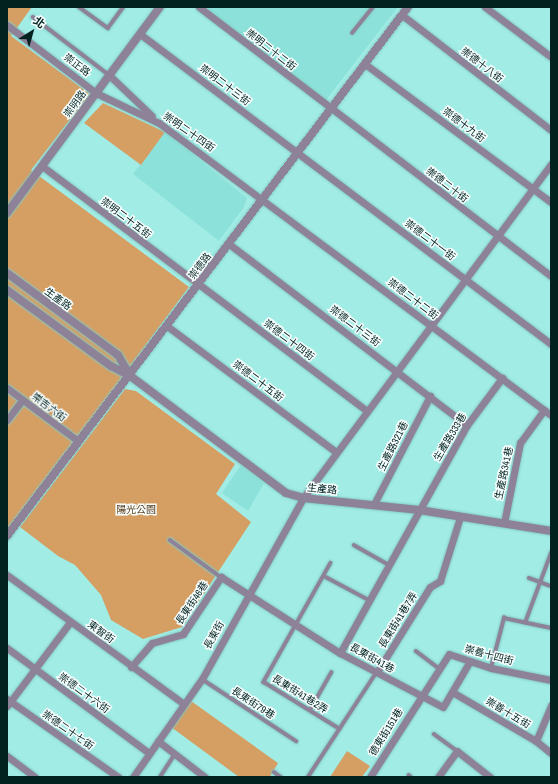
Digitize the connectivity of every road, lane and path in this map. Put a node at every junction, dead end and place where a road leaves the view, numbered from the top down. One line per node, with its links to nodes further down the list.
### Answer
1 (79, 7): 2 (lane)
2 (123, 7)
3 (160, 7): 12 (street, 崇明路)
4 (199, 7): 17 (street, 崇明二十二街)
5 (373, 7): 11 (lane)
6 (408, 7): 8 (street, 崇德路)
7 (485, 7): 13 (street)
8 (402, 15): 14 (street, 崇德路); 19 (street, 崇德十八街)
9 (33, 17): 15 (lane)
10 (7, 25): 16 (street, 崇正路)
11 (352, 33)
12 (140, 34): 15 (street, 崇明路); 20 (street, 崇明二十三街)
13 (551, 57)
14 (365, 64): 17 (street, 崇德路); 23 (street, 崇德十九街)
15 (109, 75): 16 (street, 崇明路); 18 (street)
16 (96, 92): 18 (street, 崇明二十四街); 22 (street, 崇明路)
17 (332, 109): 20 (street, 崇德路); 27 (street, 崇德二十街)
18 (159, 123): 24 (street, 崇明二十四街)
19 (551, 130)
20 (298, 153): 24 (street, 崇德路); 31 (street, 崇德二十一街)
21 (551, 164): 23 (street, 長東街)
22 (42, 166): 26 (street, 崇明路); 32 (street, 崇明二十五街)
23 (532, 189): 25 (street, 崇德十九街); 27 (street, 長東街)
24 (263, 198): 28 (street, 崇德路); 34 (street, 崇德二十二街)
25 (551, 202)
26 (7, 214)
27 (497, 236): 30 (street, 崇德二十街); 31 (street, 長東街)
28 (229, 244): 32 (street, 崇德路); 37 (street, 崇德二十三街)
29 (7, 273): 38 (street, 生產路)
30 (551, 276)
31 (465, 278): 34 (street, 長東街); 36 (street, 崇德二十一街)
32 (198, 285): 35 (street, 崇德路); 44 (street, 崇德二十四街)
33 (7, 290): 38 (street, 生產路)
34 (430, 325): 37 (street, 長東街); 39 (street, 崇德二十二街)
35 (167, 326): 38 (street, 崇德路); 49 (street, 崇德二十五街)
36 (551, 344)
37 (398, 370): 41 (street, 崇德二十三街); 44 (street, 長東街)
38 (129, 375): 48 (street, 崇德路); 50 (street, 生產路)
39 (502, 378): 43 (street, 崇德二十二街); 47 (street, 生產路333巷)
40 (7, 388): 42 (street, 崇吉六街)
41 (430, 396): 47 (street, 崇德二十三街); 51 (street, 生產路321巷)
42 (22, 400): 46 (street); 48 (street, 崇吉六街)
43 (544, 410): 45 (street, 崇德二十二街); 54 (street, 生產路341巷)
44 (367, 411): 49 (street, 長東街)
45 (551, 415)
46 (7, 420)
47 (467, 425): 52 (street, 生產路333巷)
48 (78, 441): 56 (street, 崇德路)
49 (336, 452): 50 (street, 長東街)
50 (303, 498): 51 (street, 生產路); 68 (street, 長東街)
51 (374, 504): 52 (street, 生產路)
52 (419, 510): 53 (street, 生產路); 61 (street, 生產路333巷)
53 (460, 517): 54 (street, 生產路); 82 (street, 長東街41巷7弄)
54 (504, 523): 55 (street, 生產路)
55 (551, 531)
56 (7, 536)
57 (170, 540): 64 (lane)
58 (354, 545): 61 (lane)
59 (551, 553): 66 (lane)
60 (331, 564): 63 (lane)
61 (389, 565): 69 (street, 生產路333巷)
62 (7, 575): 70 (street, 東智街)
63 (324, 576): 69 (lane); 72 (lane)
64 (221, 577): 68 (street, 長東街46巷); 78 (street, 長東街46巷)
65 (529, 578): 66 (lane)
66 (540, 583): 67 (lane); 71 (lane)
67 (551, 586)
68 (248, 595): 72 (street, 長東街41巷); 84 (street, 長東街)
69 (370, 601): 76 (street, 生產路333巷)
70 (70, 622): 78 (street, 東智街); 81 (street)
71 (525, 623): 73 (lane); 79 (lane)
72 (296, 625): 76 (street, 長東街41巷); 91 (lane, 長東街41巷2弄)
73 (551, 628)
74 (7, 648): 81 (street, 崇德二十六街)
75 (416, 651): 80 (lane)
76 (340, 653): 82 (street, 長東街41巷)
77 (470, 661): 79 (street, 崇善十四街); 80 (street, 崇善十四街); 86 (street, 長東街41巷)
78 (131, 666): 89 (street, 東智街)
79 (491, 668): 85 (street, 崇善十四街)
80 (440, 669): 87 (street, 崇善十四街)
81 (35, 670): 88 (street); 98 (street, 崇德二十六街)
82 (377, 672): 87 (street, 長東街41巷); 92 (lane, 長東街41巷7弄)
83 (331, 673): 91 (lane)
84 (202, 679): 89 (street, 長東街); 95 (lane, 長東街79巷)
85 (551, 680)
86 (454, 693): 87 (street, 長東街41巷); 96 (street, 崇善十五街)
87 (420, 697): 110 (street, 德東街151巷)
88 (8, 702): 104 (street, 崇德二十七街)
89 (184, 704): 94 (street, 長東街)
90 (551, 705): 96 (street)
91 (310, 710): 92 (lane, 長東街41巷2弄)
92 (340, 729): 109 (lane, 長東街41巷7弄)
93 (434, 734): 97 (lane)
94 (158, 741): 98 (street, 長東街); 100 (street)
95 (296, 741)
96 (536, 741): 99 (street, 崇善十五街)
97 (456, 751): 111 (street); 112 (street)
98 (149, 753): 105 (street, 長東街)
99 (551, 753)
100 (175, 754): 106 (lane); 107 (street)
101 (7, 756): 103 (street)
102 (274, 772): 108 (lane)
103 (35, 777)
104 (118, 777)
105 (133, 777)
106 (160, 777)
107 (205, 777)
108 (281, 777)
109 (308, 777)
110 (370, 777)
111 (438, 777)
112 (490, 777)

